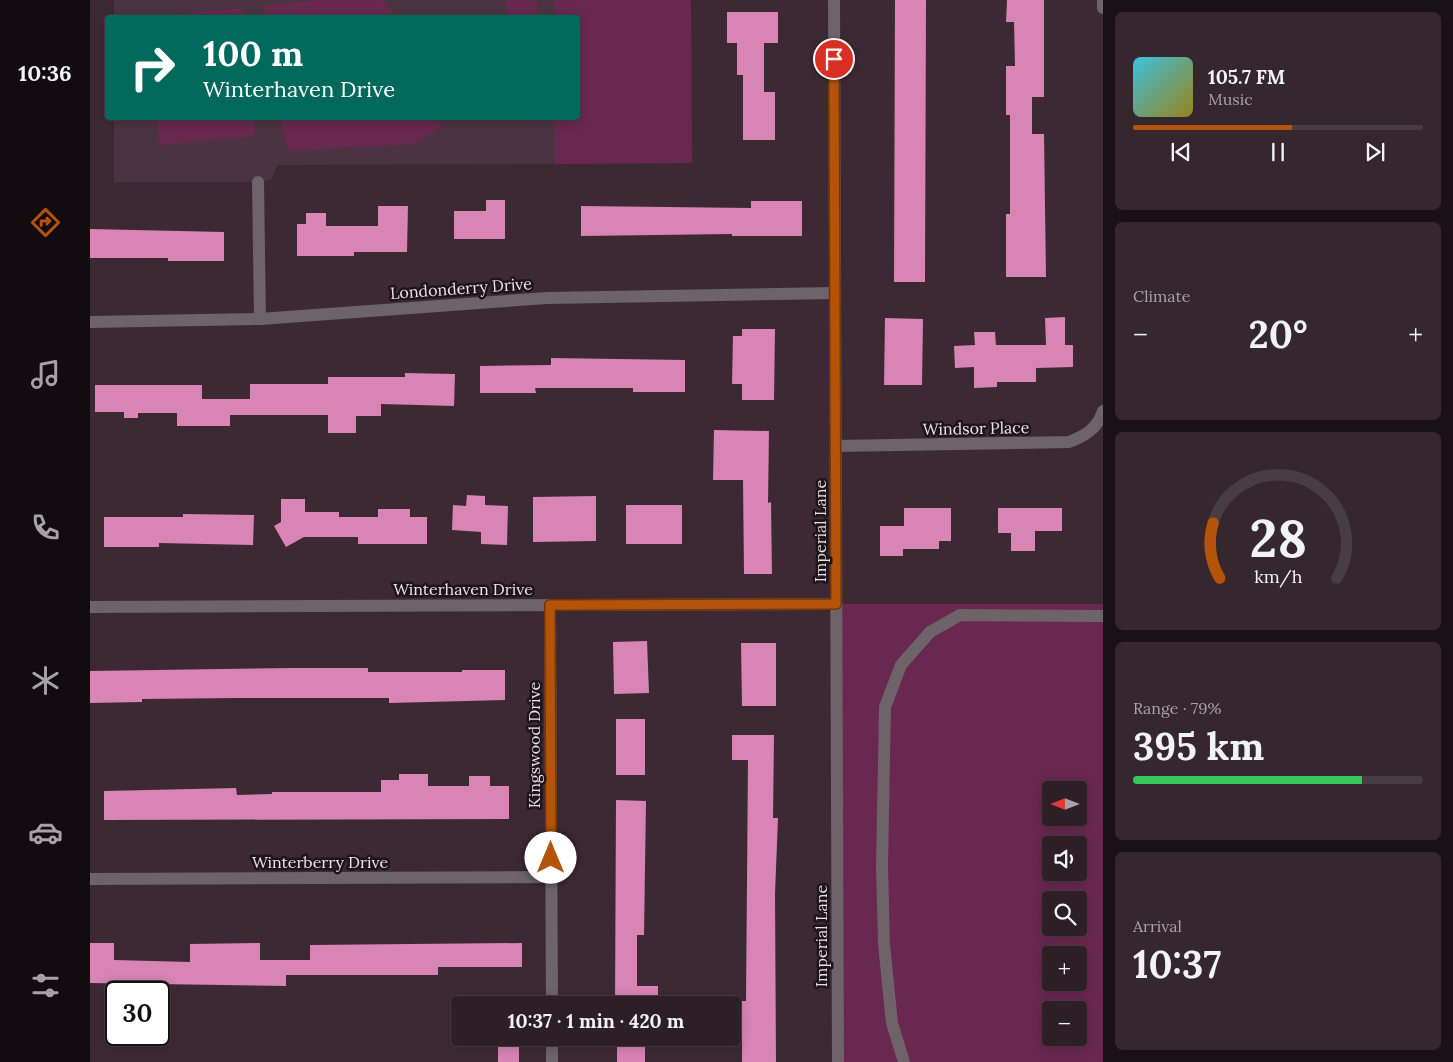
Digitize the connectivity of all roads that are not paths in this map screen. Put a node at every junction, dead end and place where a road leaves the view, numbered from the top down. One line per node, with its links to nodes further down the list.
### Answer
1 (834, 0): 5 (street, Imperial Lane)
2 (1103, 0): 3 (street)
3 (1103, 8)
4 (258, 182): 6 (street)
5 (835, 293): 6 (street, Londonderry Drive); 9 (street, Imperial Lane)
6 (260, 319): 7 (street, Londonderry Drive)
7 (90, 322)
8 (1103, 411): 9 (street, Windsor Place)
9 (836, 446): 10 (street, Imperial Lane)
10 (836, 604): 11 (street, Winterhaven Drive); 19 (street, Imperial Lane)
11 (550, 605): 12 (street, Winterhaven Drive); 14 (street, Kingswood Drive)
12 (90, 607)
13 (1103, 616): 20 (street)
14 (551, 877): 15 (street, Winterberry Drive); 16 (street, Kingswood Drive)
15 (90, 879)
16 (552, 996)
17 (552, 1046): 18 (street)
18 (552, 1062)
19 (838, 1062)
20 (904, 1062)

